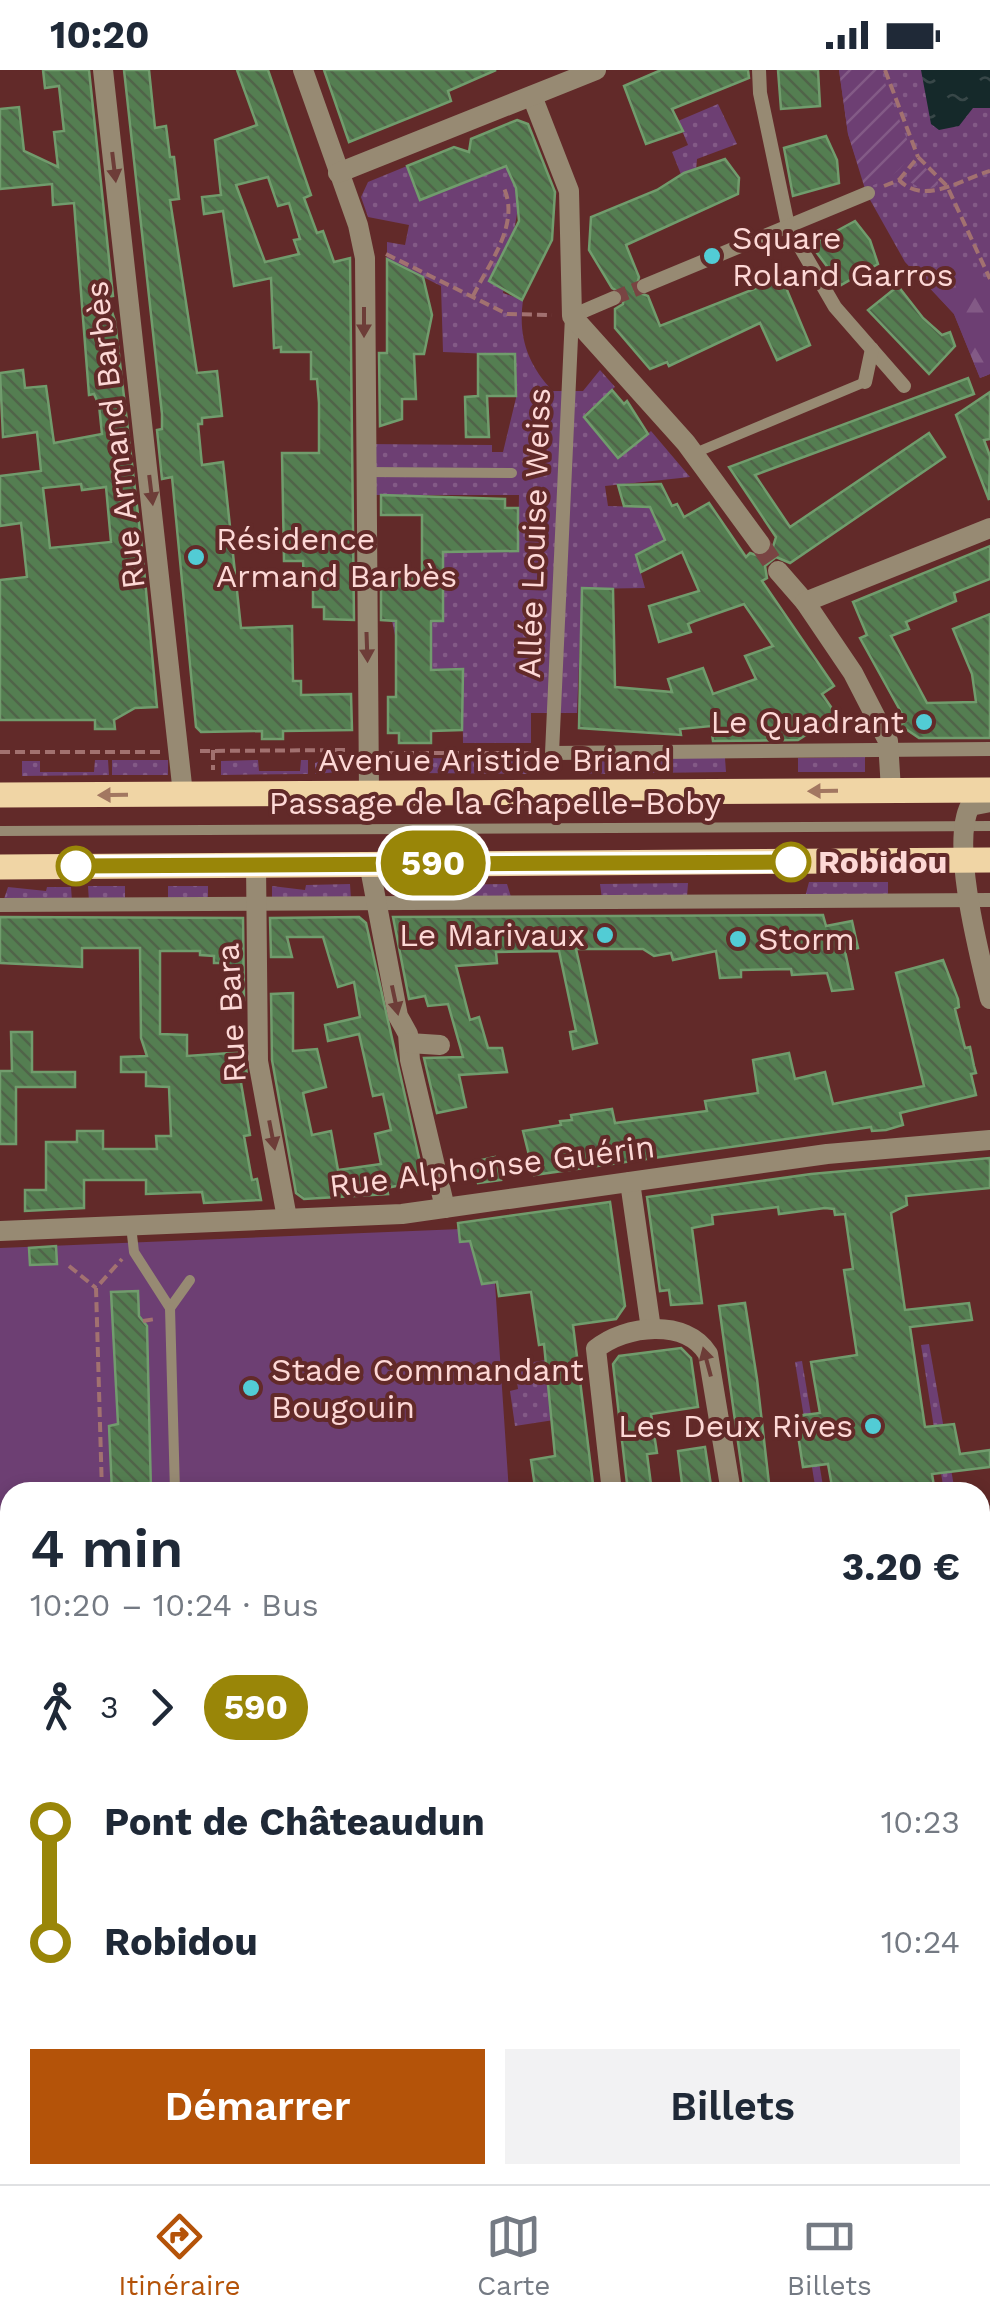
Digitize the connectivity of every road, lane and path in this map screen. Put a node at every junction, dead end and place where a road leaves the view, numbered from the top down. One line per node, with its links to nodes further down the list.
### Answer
1 (103, 70): 41 (street, Rue Armand Barbès, one-way to 41)
2 (303, 70): 9 (street)
3 (596, 70): 6 (street)
4 (759, 70): 14 (street)
5 (885, 70): 7 (path)
6 (532, 96): 9 (street); 21 (street)
7 (918, 158): 10 (path); 11 (path)
8 (990, 171): 11 (path)
9 (338, 173): 15 (street)
10 (900, 180): 11 (path); 13 (path)
11 (947, 186): 16 (path)
12 (504, 188): 19 (path)
13 (868, 193): 14 (street)
14 (788, 226): 18 (street); 22 (street)
15 (364, 258): 19 (path); 27 (street, one-way to 27)
16 (989, 270): 17 (path)
17 (990, 278)
18 (644, 286)
19 (473, 296): 21 (path)
20 (614, 298): 21 (street)
21 (572, 316): 25 (street, Allée Louise Weiss); 26 (street)
22 (872, 349): 23 (street); 24 (street)
23 (865, 382): 26 (lane)
24 (904, 386)
25 (565, 450): 28 (path); 36 (street, Allée Louise Weiss)
26 (694, 454): 30 (street)
27 (364, 472): 28 (lane); 42 (street, one-way to 42)
28 (512, 474)
29 (990, 528): 32 (street)
30 (760, 544)
31 (778, 571): 32 (street)
32 (805, 602): 35 (street)
33 (990, 749): 35 (street, Avenue Aristide Briand)
34 (213, 750): 38 (path)
35 (890, 750): 36 (street, Avenue Aristide Briand); 39 (street)
36 (552, 753): 37 (path, Avenue Aristide Briand)
37 (398, 754)
38 (214, 784)
39 (891, 790): 40 (main road, Avenue Aristide Briand); 42 (main road, Avenue Aristide Briand, one-way to 42)
40 (990, 790)
41 (183, 794): 42 (main road, Avenue Aristide Briand); 43 (main road, Avenue Aristide Briand, one-way to 43)
42 (370, 794)
43 (0, 796)
44 (990, 802): 45 (street)
45 (966, 826): 46 (lane, Passage de la Chapelle-Boby); 47 (lane, Passage de la Chapelle-Boby); 48 (street)
46 (990, 826)
47 (0, 830)
48 (978, 860): 49 (main road); 52 (street)
49 (369, 863): 50 (main road); 56 (street)
50 (256, 864): 51 (main road); 55 (street, Rue Bara)
51 (0, 867)
52 (968, 900): 53 (street); 56 (street); 57 (street)
53 (990, 900)
54 (0, 904): 55 (street)
55 (256, 904): 56 (street); 63 (street, Rue Bara, one-way to 63)
56 (374, 904): 58 (street, one-way to 58)
57 (990, 999)
58 (409, 1042): 59 (street); 62 (street)
59 (440, 1045)
60 (990, 1140): 61 (street, Rue Alphonse Guérin)
61 (630, 1182): 62 (street, Rue Alphonse Guérin); 71 (street)
62 (446, 1208): 63 (street, Rue Alphonse Guérin)
63 (286, 1218): 64 (street, Rue Alphonse Guérin)
64 (131, 1225): 65 (street, Rue Alphonse Guérin); 70 (lane)
65 (0, 1231)
66 (129, 1252): 69 (path)
67 (69, 1266): 69 (path)
68 (190, 1280): 70 (lane)
69 (96, 1288): 72 (path)
70 (170, 1308): 73 (lane)
71 (651, 1329): 74 (street); 75 (street, one-way to 71)
72 (102, 1482)
73 (174, 1482)
74 (611, 1482)
75 (729, 1482)

